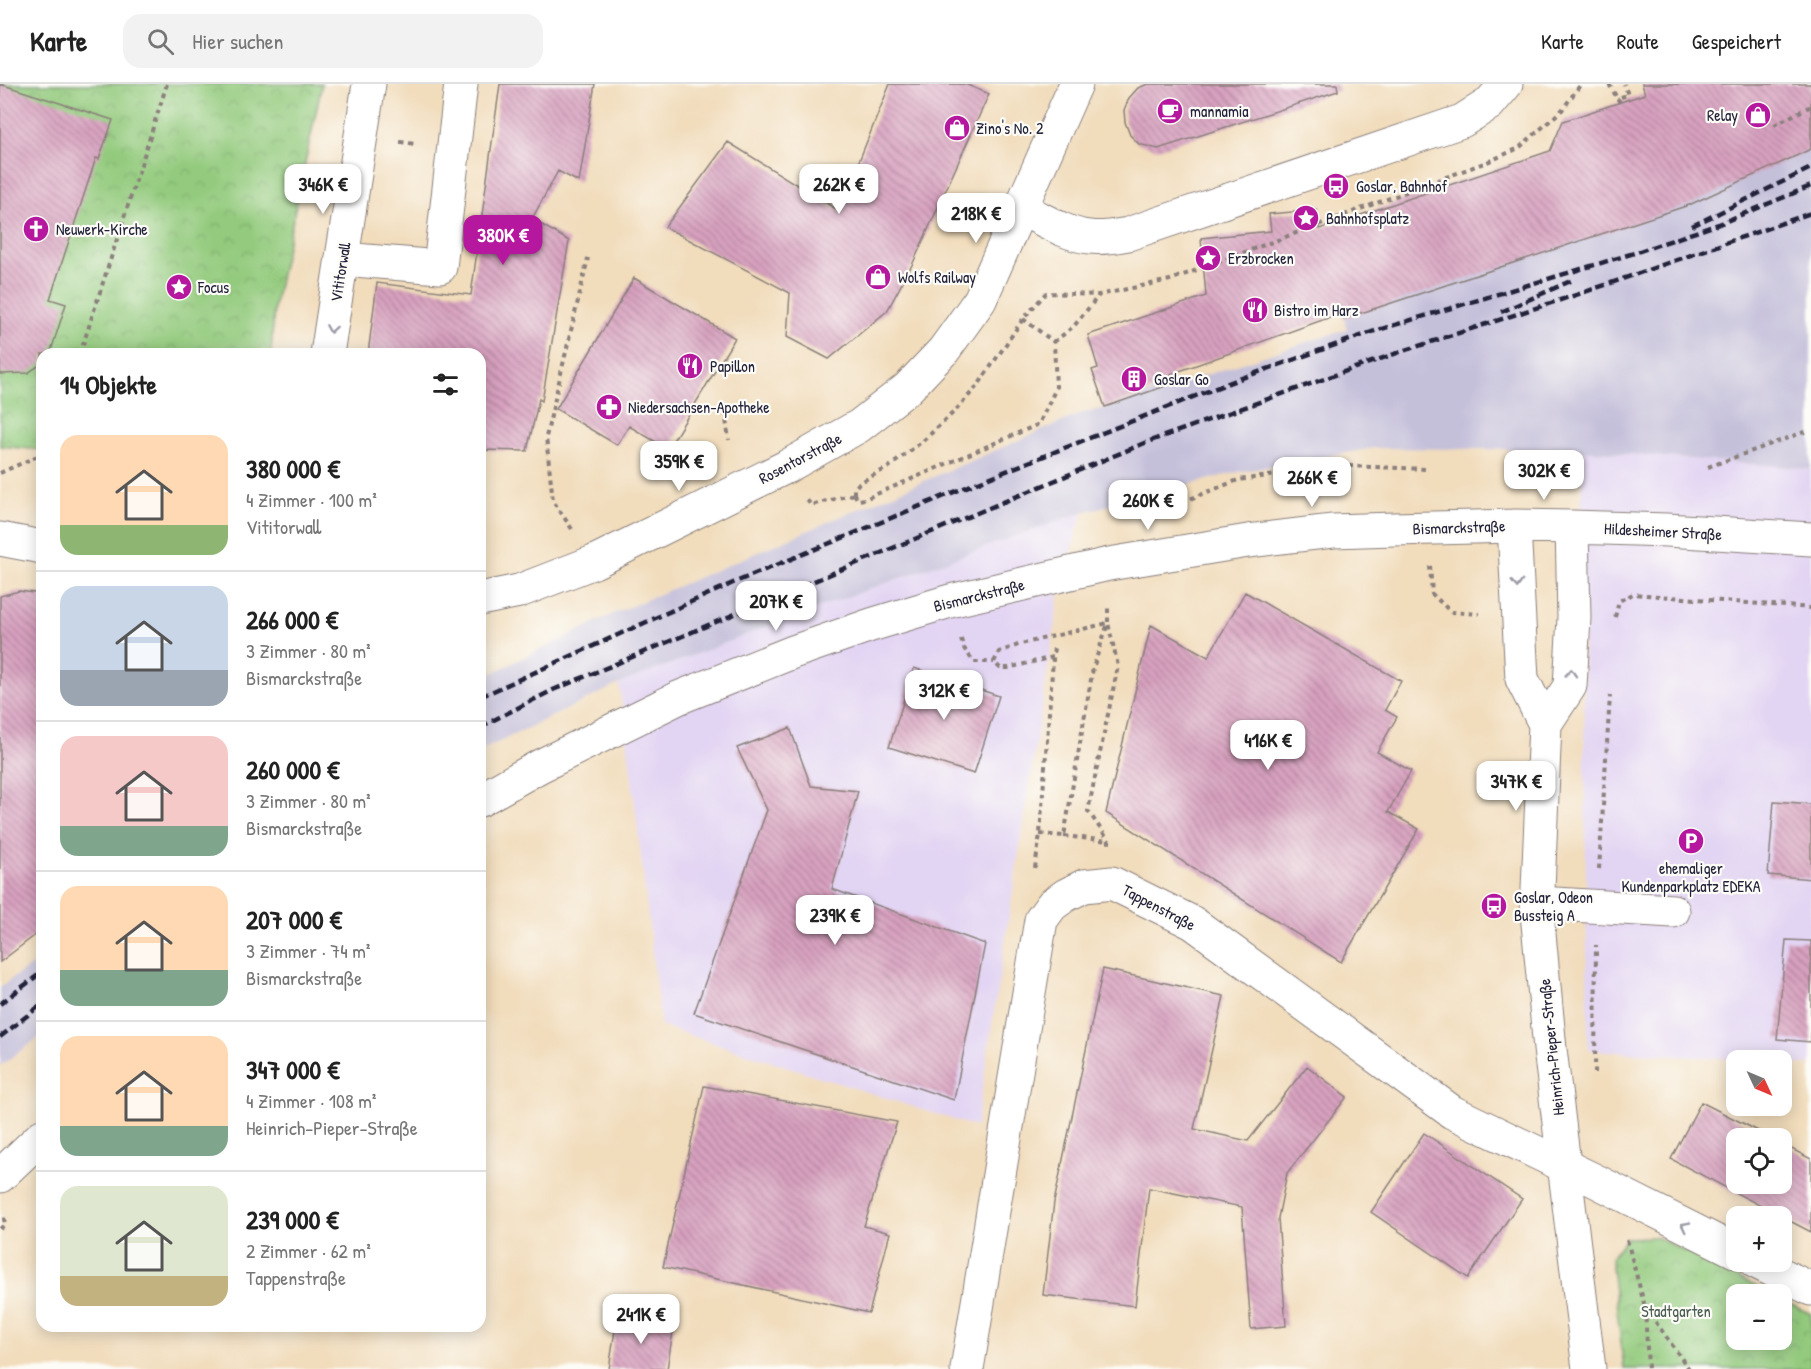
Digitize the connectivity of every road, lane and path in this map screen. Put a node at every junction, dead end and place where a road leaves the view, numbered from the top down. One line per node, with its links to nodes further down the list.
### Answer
1 (166, 84): 19 (path)
2 (369, 84): 11 (street, Vititorwall)
3 (461, 84): 12 (street)
4 (1076, 84): 13 (street, Rosentorstraße)
5 (1506, 84): 13 (street)
6 (1581, 84): 16 (path)
7 (1609, 84): 8 (path)
8 (1624, 84)
9 (1811, 106): 10 (path)
10 (1774, 125)
11 (361, 136): 12 (path); 15 (street, Vititorwall)
12 (454, 149): 15 (street)
13 (1020, 208): 39 (street, Rosentorstraße)
14 (588, 258): 29 (path)
15 (342, 259): 20 (street, Vititorwall, one-way to 20)
16 (1099, 295): 17 (path); 18 (path)
17 (1023, 319): 18 (path); 28 (path)
18 (1054, 342): 28 (path)
19 (82, 348)
20 (328, 348)
21 (725, 412): 23 (path)
22 (1807, 431): 25 (path)
23 (729, 440)
24 (36, 457): 27 (path)
25 (1708, 467)
26 (1428, 469): 31 (path)
27 (0, 473)
28 (854, 494): 30 (path)
29 (553, 501)
30 (811, 505)
31 (1159, 512)
32 (1515, 526): 33 (street, Hildesheimer Straße); 38 (street, Bismarckstraße); 41 (street, Heinrich-Pieper-Straße, one-way to 41)
33 (1572, 527): 35 (street, Hildesheimer Straße); 49 (street, one-way to 33)
34 (0, 539): 36 (street)
35 (1811, 539)
36 (36, 546)
37 (1429, 556): 41 (path)
38 (1109, 564): 42 (path); 50 (street, Bismarckstraße)
39 (486, 598)
40 (1811, 608): 43 (path)
41 (1518, 614): 49 (street, Heinrich-Pieper-Straße)
42 (1108, 623): 47 (path); 52 (path); 53 (path)
43 (1614, 623)
44 (1054, 646): 45 (path)
45 (1053, 657): 47 (path); 51 (path)
46 (974, 662): 47 (path)
47 (994, 662)
48 (1610, 694): 57 (path)
49 (1545, 724): 56 (street, Heinrich-Pieper-Straße)
50 (486, 796)
51 (1040, 834): 52 (path); 54 (path)
52 (1065, 836): 53 (path)
53 (1108, 841): 55 (path)
54 (1034, 879)
55 (1112, 883): 61 (street, Tappenstraße); 68 (street, Tappenstraße)
56 (1538, 903): 57 (street); 61 (street, Heinrich-Pieper-Straße)
57 (1596, 907): 58 (street); 59 (path)
58 (1673, 911)
59 (1595, 1085)
60 (36, 1142): 62 (street)
61 (1565, 1167): 63 (street); 69 (street, Heinrich-Pieper-Straße)
62 (0, 1176)
63 (1613, 1190): 64 (street, one-way to 63); 67 (path)
64 (1726, 1246)
65 (1776, 1272): 66 (street)
66 (1811, 1289)
67 (1645, 1307): 70 (path); 71 (path)
68 (967, 1369)
69 (1589, 1369)
70 (1648, 1369)
71 (1689, 1369)

